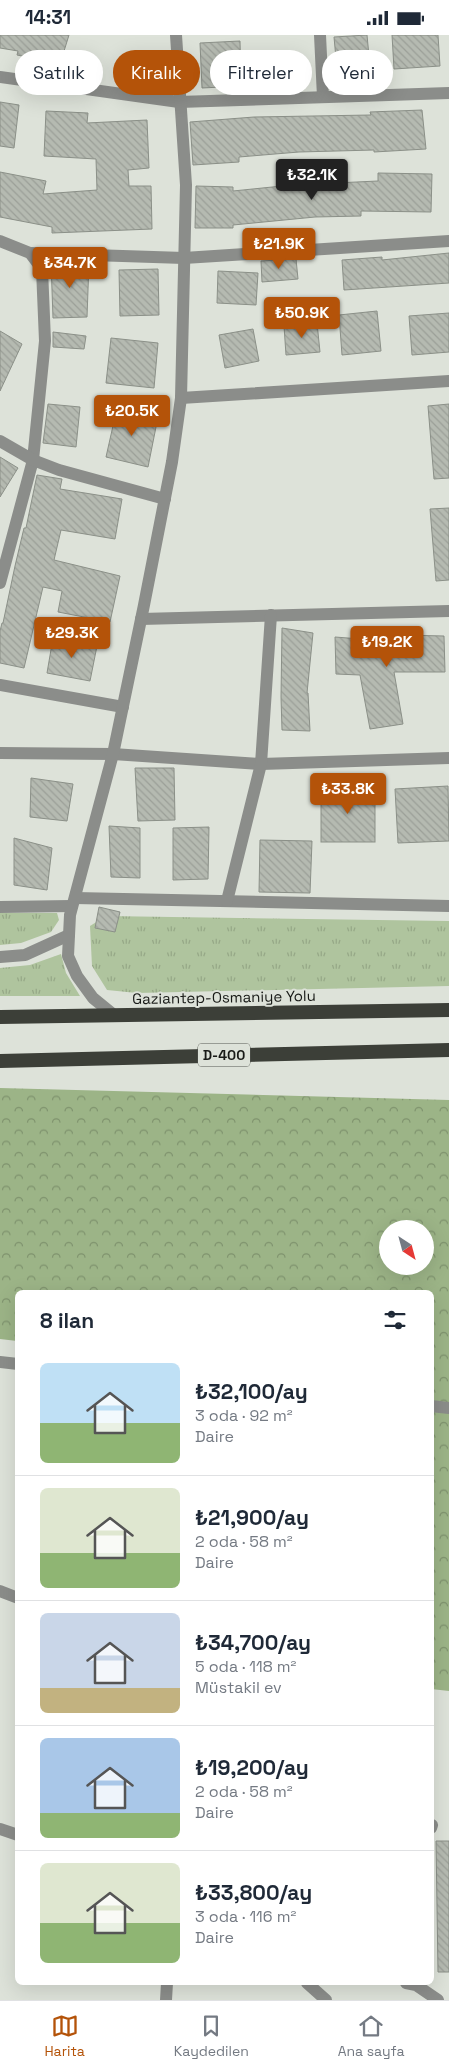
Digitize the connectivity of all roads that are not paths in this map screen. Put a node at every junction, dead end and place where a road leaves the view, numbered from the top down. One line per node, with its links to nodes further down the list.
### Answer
1 (176, 35): 6 (street)
2 (320, 35): 5 (street)
3 (0, 77): 6 (street)
4 (449, 93): 5 (street)
5 (323, 97): 6 (street)
6 (179, 102): 10 (street)
7 (0, 241): 9 (street)
8 (449, 241): 10 (street)
9 (30, 253): 10 (street); 14 (street)
10 (184, 257): 12 (street)
11 (449, 381): 12 (street)
12 (181, 398): 15 (street)
13 (0, 441): 14 (street)
14 (33, 460): 15 (street); 16 (street)
15 (165, 499): 19 (street)
16 (0, 579)
17 (449, 611): 18 (street)
18 (271, 615): 19 (street); 25 (street)
19 (142, 619): 21 (street)
20 (0, 685): 21 (street)
21 (123, 707): 23 (street)
22 (0, 753): 23 (street)
23 (112, 754): 25 (street); 27 (street)
24 (449, 758): 25 (street)
25 (261, 764): 26 (street)
26 (227, 901): 27 (street); 28 (street)
27 (74, 902): 29 (street); 30 (street)
28 (449, 906)
29 (0, 907)
30 (69, 935): 31 (street); 33 (street)
31 (0, 957)
32 (449, 1010): 33 (highway, Gaziantep-Osmaniye Yolu)
33 (115, 1015): 34 (highway, Gaziantep-Osmaniye Yolu)
34 (0, 1017)
35 (449, 1050): 36 (highway, D-400)
36 (0, 1061)
37 (0, 1361): 38 (street)
38 (15, 1364)
39 (434, 1407): 40 (street)
40 (449, 1408)
41 (0, 1591): 42 (street)
42 (15, 1597)
43 (0, 1829): 44 (street)
44 (15, 1834)
45 (167, 1985): 48 (street)
46 (309, 1985): 49 (street)
47 (416, 1985): 50 (street)
48 (166, 2000)
49 (326, 2000)
50 (438, 2000)

